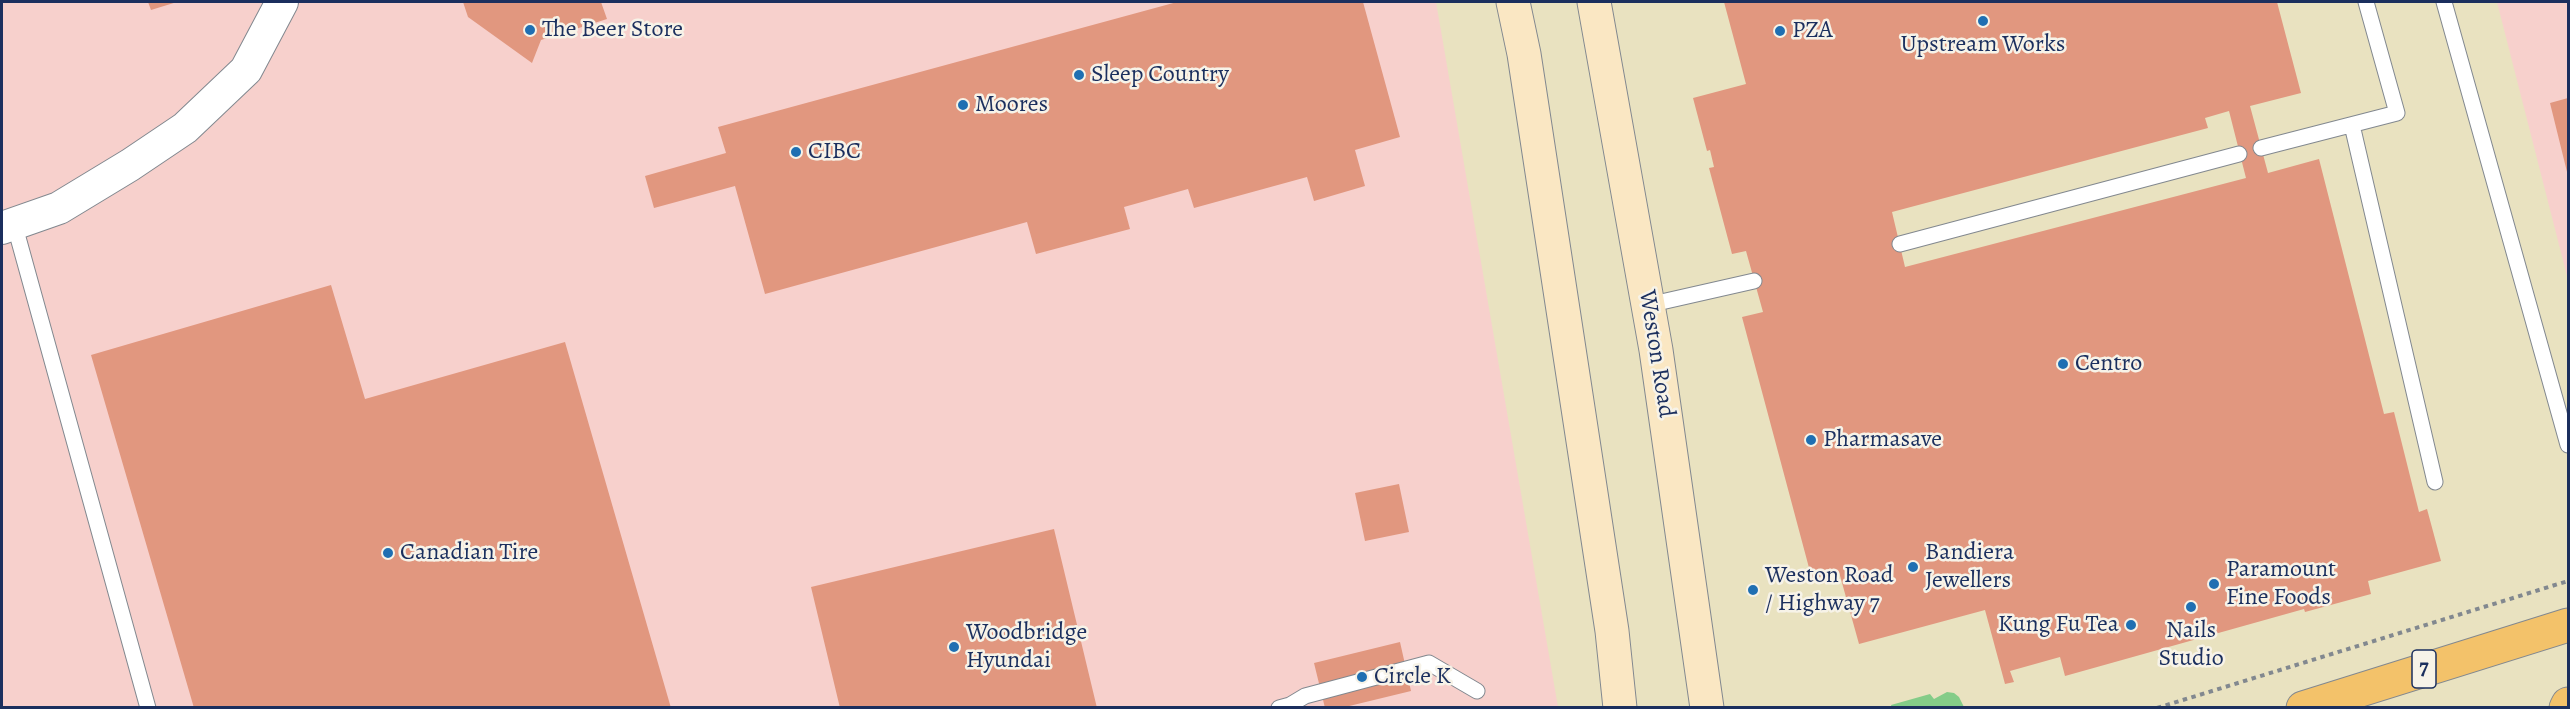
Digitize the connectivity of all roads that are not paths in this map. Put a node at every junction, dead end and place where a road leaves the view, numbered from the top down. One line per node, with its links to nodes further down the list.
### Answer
1 (282, 2): 9 (street)
2 (1513, 2): 19 (main road)
3 (1594, 2): 12 (main road, Weston Road)
4 (2366, 2): 6 (lane)
5 (2444, 2): 13 (lane)
6 (2352, 125): 7 (lane); 14 (lane)
7 (2261, 148)
8 (2240, 154): 10 (lane)
9 (8, 226): 17 (lane)
10 (1900, 244)
11 (1754, 281): 12 (lane)
12 (1648, 305): 20 (main road, Weston Road)
13 (2568, 445)
14 (2435, 482)
15 (2568, 625): 21 (main road, 7)
16 (1477, 691): 18 (lane)
17 (148, 708)
18 (1279, 708)
19 (1620, 708)
20 (1707, 708)
21 (2303, 708)

